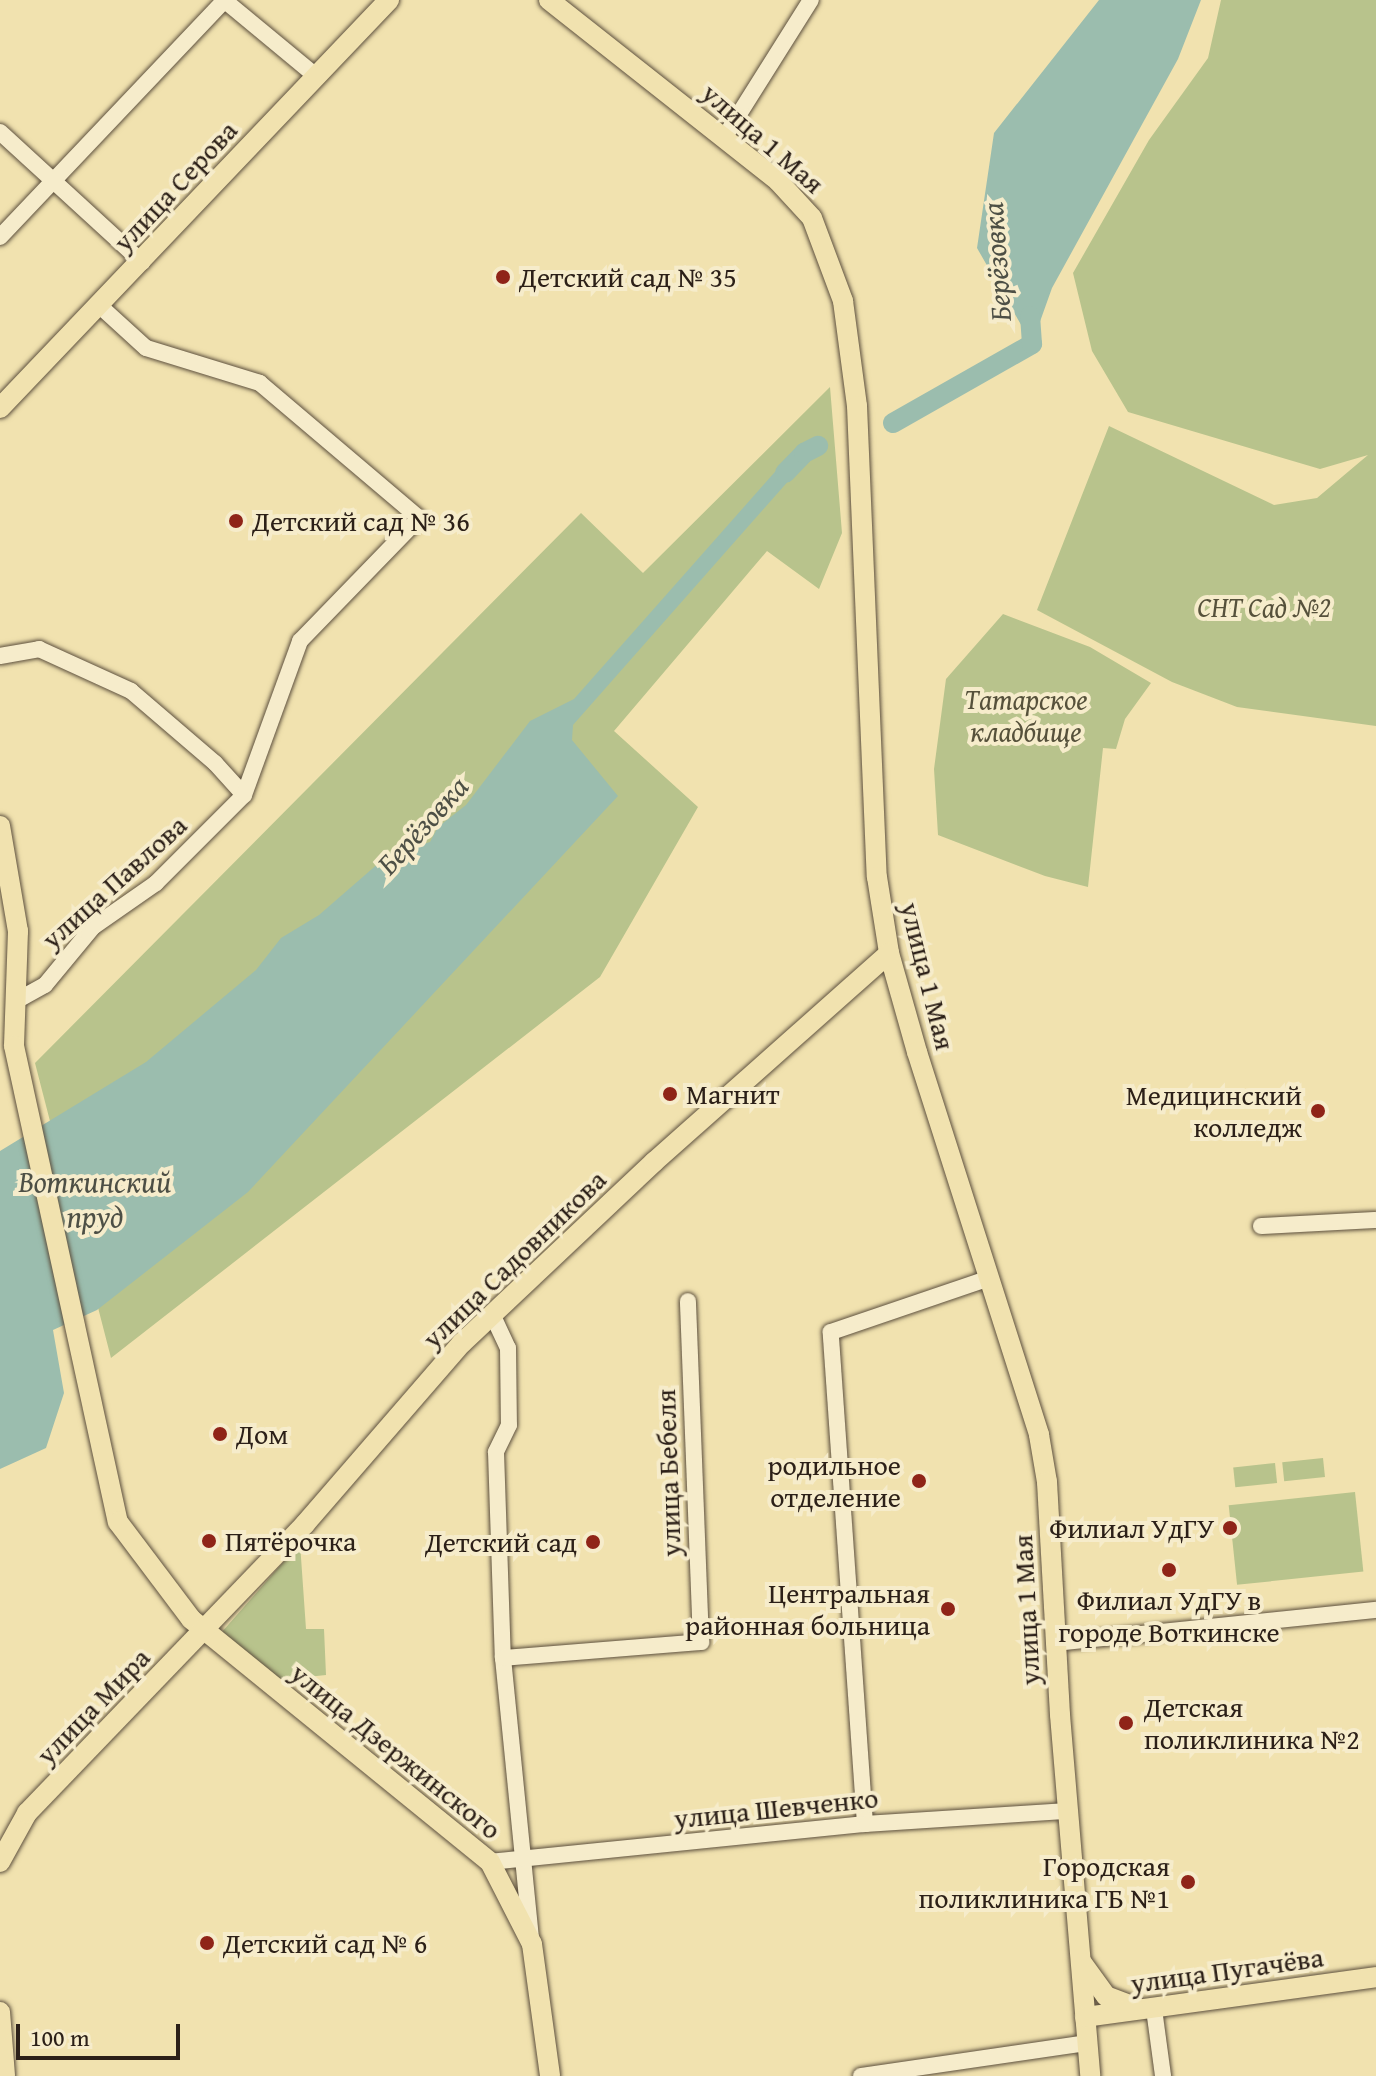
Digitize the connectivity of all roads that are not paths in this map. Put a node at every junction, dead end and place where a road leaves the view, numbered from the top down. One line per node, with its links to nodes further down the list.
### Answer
1 (225, 0): 5 (street); 8 (street)
2 (389, 0): 5 (main road, улица Серова)
3 (549, 0): 7 (main road, улица 1 Мая)
4 (811, 0): 7 (street)
5 (317, 77): 10 (main road, улица Серова)
6 (0, 132): 8 (street)
7 (724, 138): 16 (main road, улица 1 Мая)
8 (53, 182): 9 (street); 10 (street)
9 (0, 237)
10 (142, 262): 11 (main road, улица Серова)
11 (101, 307): 12 (main road, улица Серова); 14 (street, улица Павлова)
12 (0, 408)
13 (0, 656): 14 (street)
14 (244, 795): 17 (street, улица Павлова)
15 (0, 826): 17 (main road)
16 (889, 953): 20 (main road, улица 1 Мая); 22 (main road, улица Садовникова)
17 (16, 1001): 24 (main road, улица Дзержинского)
18 (1376, 1220): 19 (street)
19 (1261, 1226)
20 (987, 1279): 25 (main road, улица 1 Мая); 28 (street)
21 (688, 1301): 26 (street, улица Бебеля)
22 (492, 1314): 24 (main road, улица Садовникова); 26 (street)
23 (1376, 1610): 25 (street)
24 (205, 1632): 30 (main road, улица Мира); 31 (main road, улица Дзержинского)
25 (1055, 1643): 27 (main road, улица 1 Мая)
26 (503, 1658): 29 (street)
27 (1068, 1811): 28 (street, улица Шевченко); 33 (main road, улица 1 Мая)
28 (865, 1824): 29 (street, улица Шевченко)
29 (523, 1858): 31 (street, улица Шевченко); 32 (street)
30 (0, 1862)
31 (490, 1862): 32 (main road, улица Дзержинского)
32 (532, 1944): 40 (main road, улица Дзержинского)
33 (1080, 1961): 35 (main road); 37 (main road, улица 1 Мая)
34 (1376, 1984): 35 (main road, улица Пугачёва)
35 (1150, 2010): 37 (main road, улица Пугачёва); 43 (street)
36 (0, 2012): 39 (main road)
37 (1085, 2017): 38 (main road, улица 1 Мая)
38 (1087, 2043): 41 (street); 42 (main road, улица 1 Мая)
39 (5, 2076)
40 (550, 2076)
41 (861, 2076)
42 (1090, 2076)
43 (1163, 2076)

